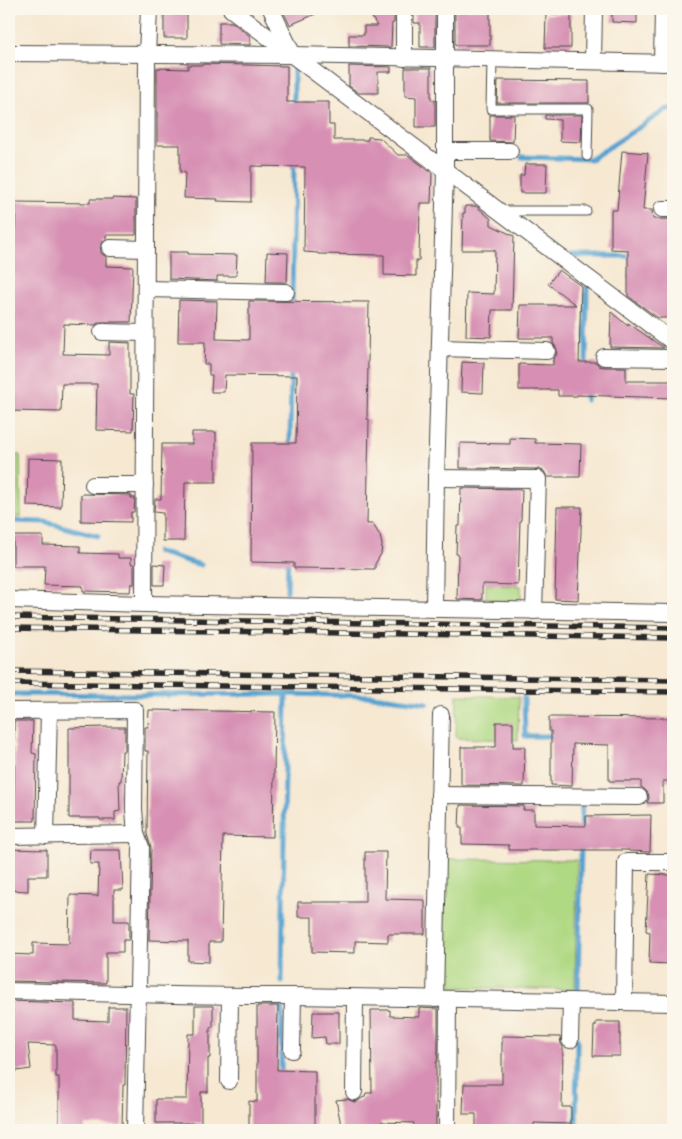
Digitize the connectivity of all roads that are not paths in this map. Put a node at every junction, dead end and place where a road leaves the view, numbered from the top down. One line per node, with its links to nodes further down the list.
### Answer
1 (149, 9): 9 (street)
2 (231, 9): 10 (street)
3 (271, 9): 10 (street)
4 (404, 9): 11 (street)
5 (445, 9): 12 (street)
6 (594, 9): 14 (street)
7 (663, 9): 15 (street)
8 (9, 53): 9 (street)
9 (147, 55): 10 (street); 23 (street)
10 (293, 55): 11 (street); 19 (street)
11 (404, 58): 12 (street)
12 (445, 58): 13 (street); 17 (street)
13 (492, 59): 14 (street); 18 (lane)
14 (593, 61): 15 (street)
15 (668, 63)
16 (510, 151): 17 (street)
17 (445, 152): 19 (street)
18 (587, 156)
19 (445, 170): 21 (street); 29 (street)
20 (586, 210): 21 (lane)
21 (500, 211): 28 (street)
22 (110, 248): 23 (street)
23 (146, 249): 24 (street)
24 (146, 289): 25 (street); 27 (street)
25 (286, 292)
26 (102, 332): 27 (street)
27 (145, 333): 35 (street)
28 (673, 342)
29 (440, 348): 30 (street); 33 (street)
30 (547, 352)
31 (604, 357): 32 (street)
32 (673, 358)
33 (436, 478): 38 (street); 39 (street)
34 (93, 484): 35 (street)
35 (144, 485): 37 (street)
36 (9, 600): 37 (street)
37 (144, 604): 38 (street)
38 (434, 609): 39 (street)
39 (534, 611): 40 (street)
40 (673, 613)
41 (9, 710): 42 (street)
42 (49, 711): 46 (street); 48 (street)
43 (440, 715): 44 (street)
44 (439, 795): 45 (street); 55 (street)
45 (639, 797)
46 (136, 834): 48 (street); 51 (street)
47 (9, 836): 48 (street)
48 (46, 836)
49 (673, 862): 57 (street)
50 (9, 991): 51 (street)
51 (137, 993): 52 (street); 63 (street)
52 (230, 996): 53 (street); 61 (street)
53 (293, 996): 54 (street); 60 (street)
54 (355, 998): 55 (street); 62 (street)
55 (442, 999): 56 (street); 64 (street)
56 (571, 1001): 57 (street); 59 (street)
57 (624, 1002): 58 (street)
58 (673, 1002)
59 (570, 1040)
60 (292, 1050)
61 (229, 1081)
62 (354, 1092)
63 (135, 1130)
64 (447, 1130)

